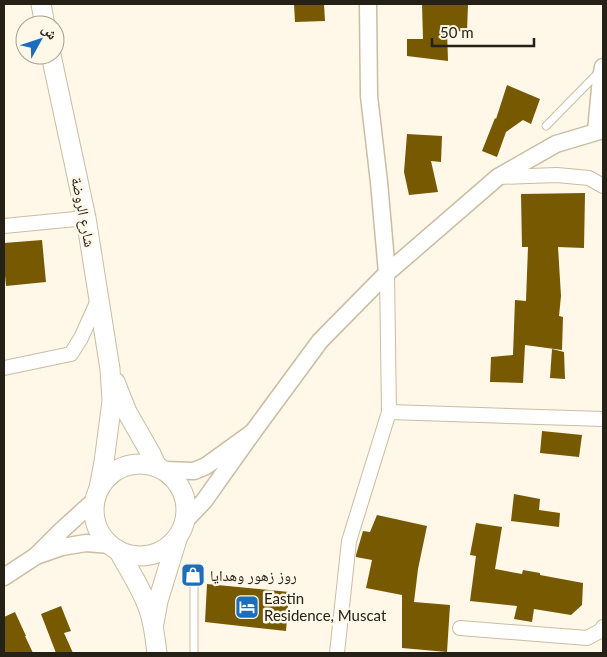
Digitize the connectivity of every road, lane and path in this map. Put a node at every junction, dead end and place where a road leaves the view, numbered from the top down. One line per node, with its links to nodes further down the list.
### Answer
1 (368, 4): 10 (street)
2 (53, 65): 8 (main road, شارع الروضة)
3 (603, 67): 4 (lane); 5 (street)
4 (546, 126)
5 (601, 131): 6 (street)
6 (498, 177): 7 (street); 10 (street)
7 (603, 186)
8 (86, 218): 9 (street); 11 (main road, شارع الروضة)
9 (4, 226)
10 (387, 272): 14 (street); 16 (street)
11 (99, 297): 12 (street); 13 (main road, شارع الروضة)
12 (4, 368)
13 (110, 369): 17 (main road, شارع الروضة); 18 (main road, شارع الروضة)
14 (389, 412): 15 (street); 29 (street)
15 (603, 419)
16 (254, 432): 17 (street); 19 (street)
17 (160, 469): 18 (main road); 19 (main road)
18 (97, 494): 20 (main road); 21 (street)
19 (181, 528): 20 (main road); 24 (main road)
20 (114, 548): 21 (street); 24 (main road)
21 (36, 556): 23 (street)
22 (194, 575): 28 (lane)
23 (4, 577)
24 (153, 627): 27 (main road)
25 (603, 627): 26 (street)
26 (460, 628)
27 (157, 653)
28 (194, 653)
29 (337, 653)

